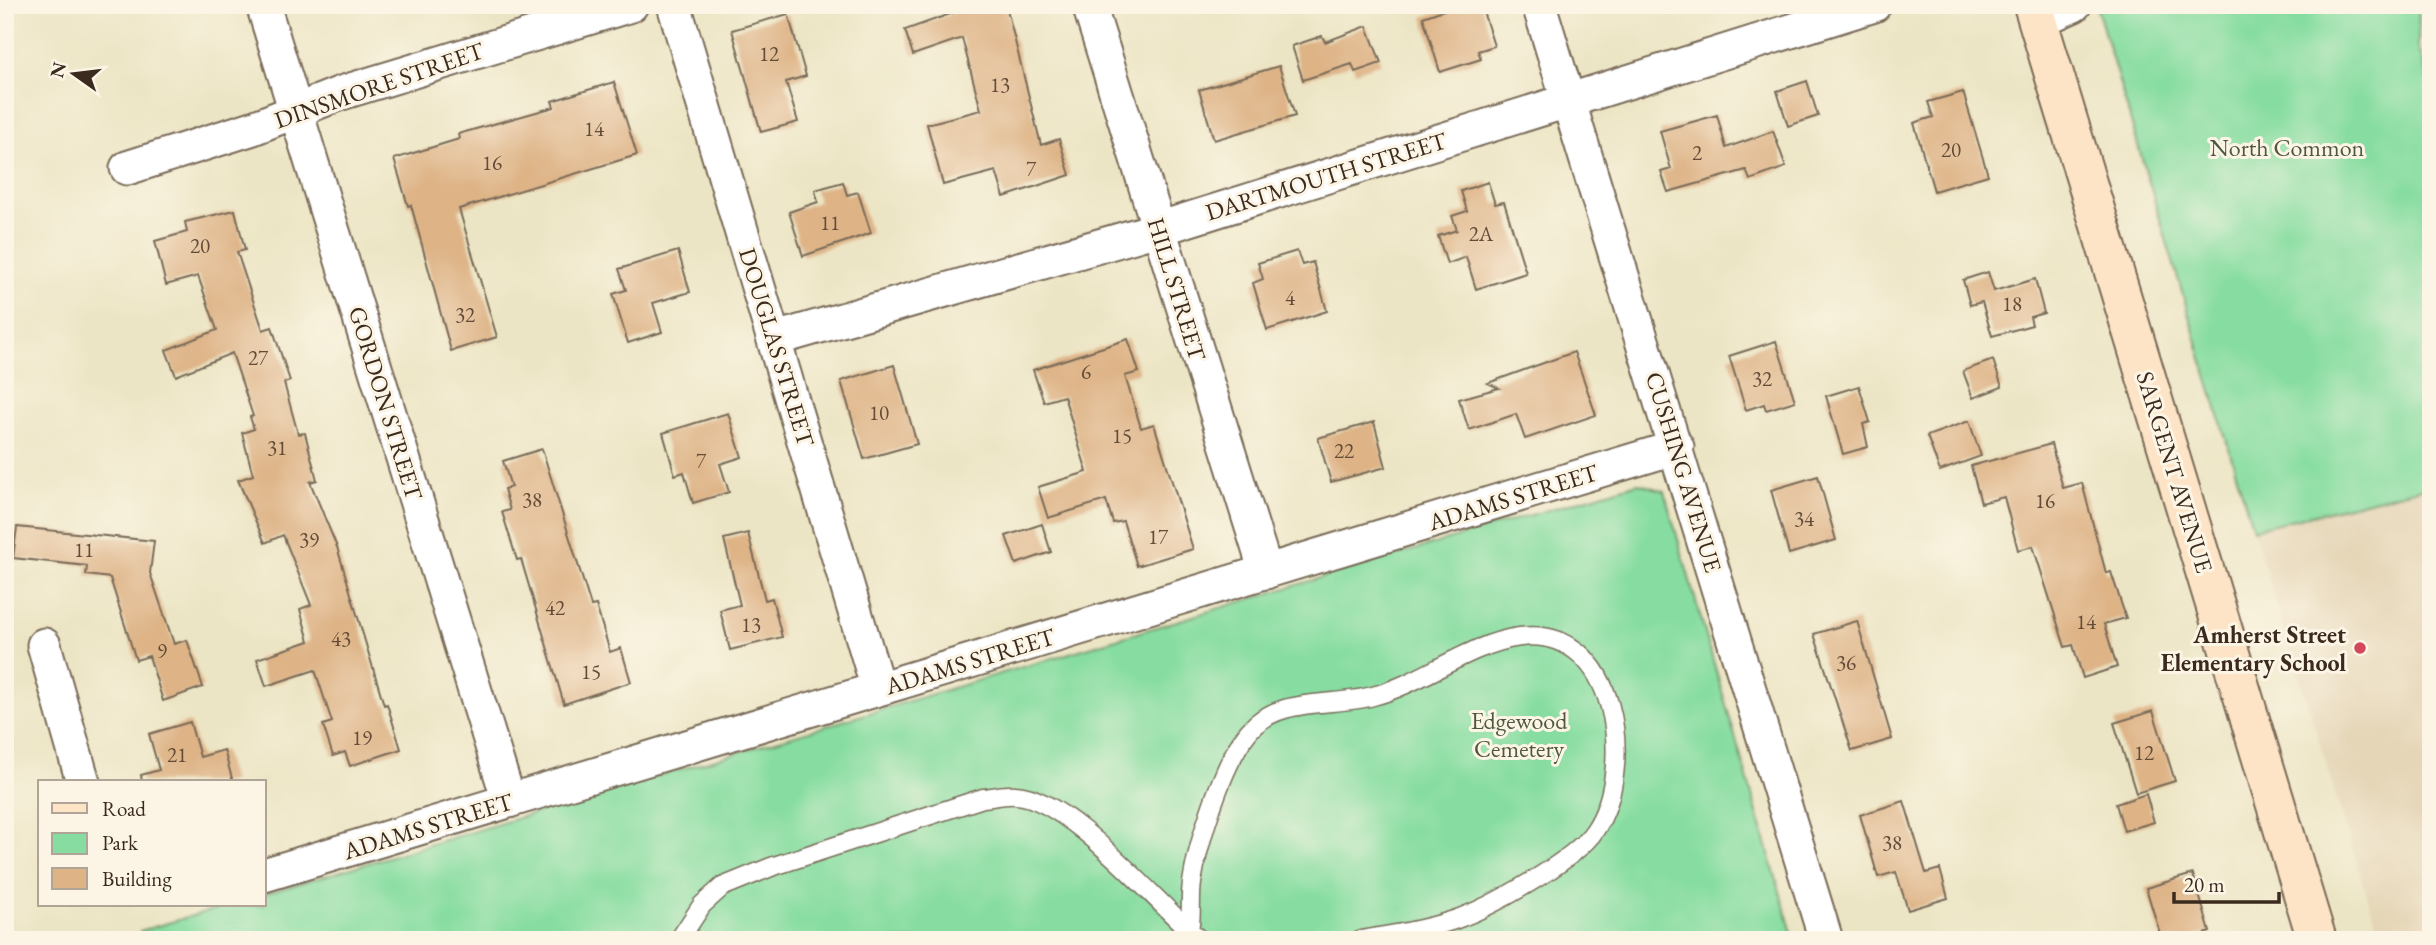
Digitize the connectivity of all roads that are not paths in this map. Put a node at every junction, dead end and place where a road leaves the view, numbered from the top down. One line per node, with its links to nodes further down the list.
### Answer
1 (263, 5): 10 (street, GORDON STREET)
2 (631, 5): 10 (street, DINSMORE STREET)
3 (674, 5): 13 (street, DOUGLAS STREET)
4 (1089, 5): 12 (street, HILL STREET)
5 (1539, 5): 9 (street, CUSHING AVENUE)
6 (1874, 5): 9 (street, DARTMOUTH STREET)
7 (2074, 5): 8 (street)
8 (2035, 13): 25 (street, SARGENT AVENUE)
9 (1569, 101): 12 (street, DARTMOUTH STREET); 14 (street, CUSHING AVENUE)
10 (295, 111): 11 (street, DINSMORE STREET); 19 (street, GORDON STREET)
11 (127, 168)
12 (1158, 229): 13 (street, DARTMOUTH STREET); 15 (street, HILL STREET)
13 (775, 339): 17 (street, DOUGLAS STREET)
14 (1677, 447): 15 (street, ADAMS STREET); 24 (street, CUSHING AVENUE)
15 (1266, 572): 17 (street, ADAMS STREET)
16 (44, 645): 18 (street)
17 (878, 689): 19 (street, ADAMS STREET)
18 (82, 780)
19 (509, 801): 20 (street, ADAMS STREET)
20 (266, 874)
21 (1192, 937): 22 (lane); 23 (lane)
22 (679, 940)
23 (1361, 940)
24 (1826, 940)
25 (2317, 940)

